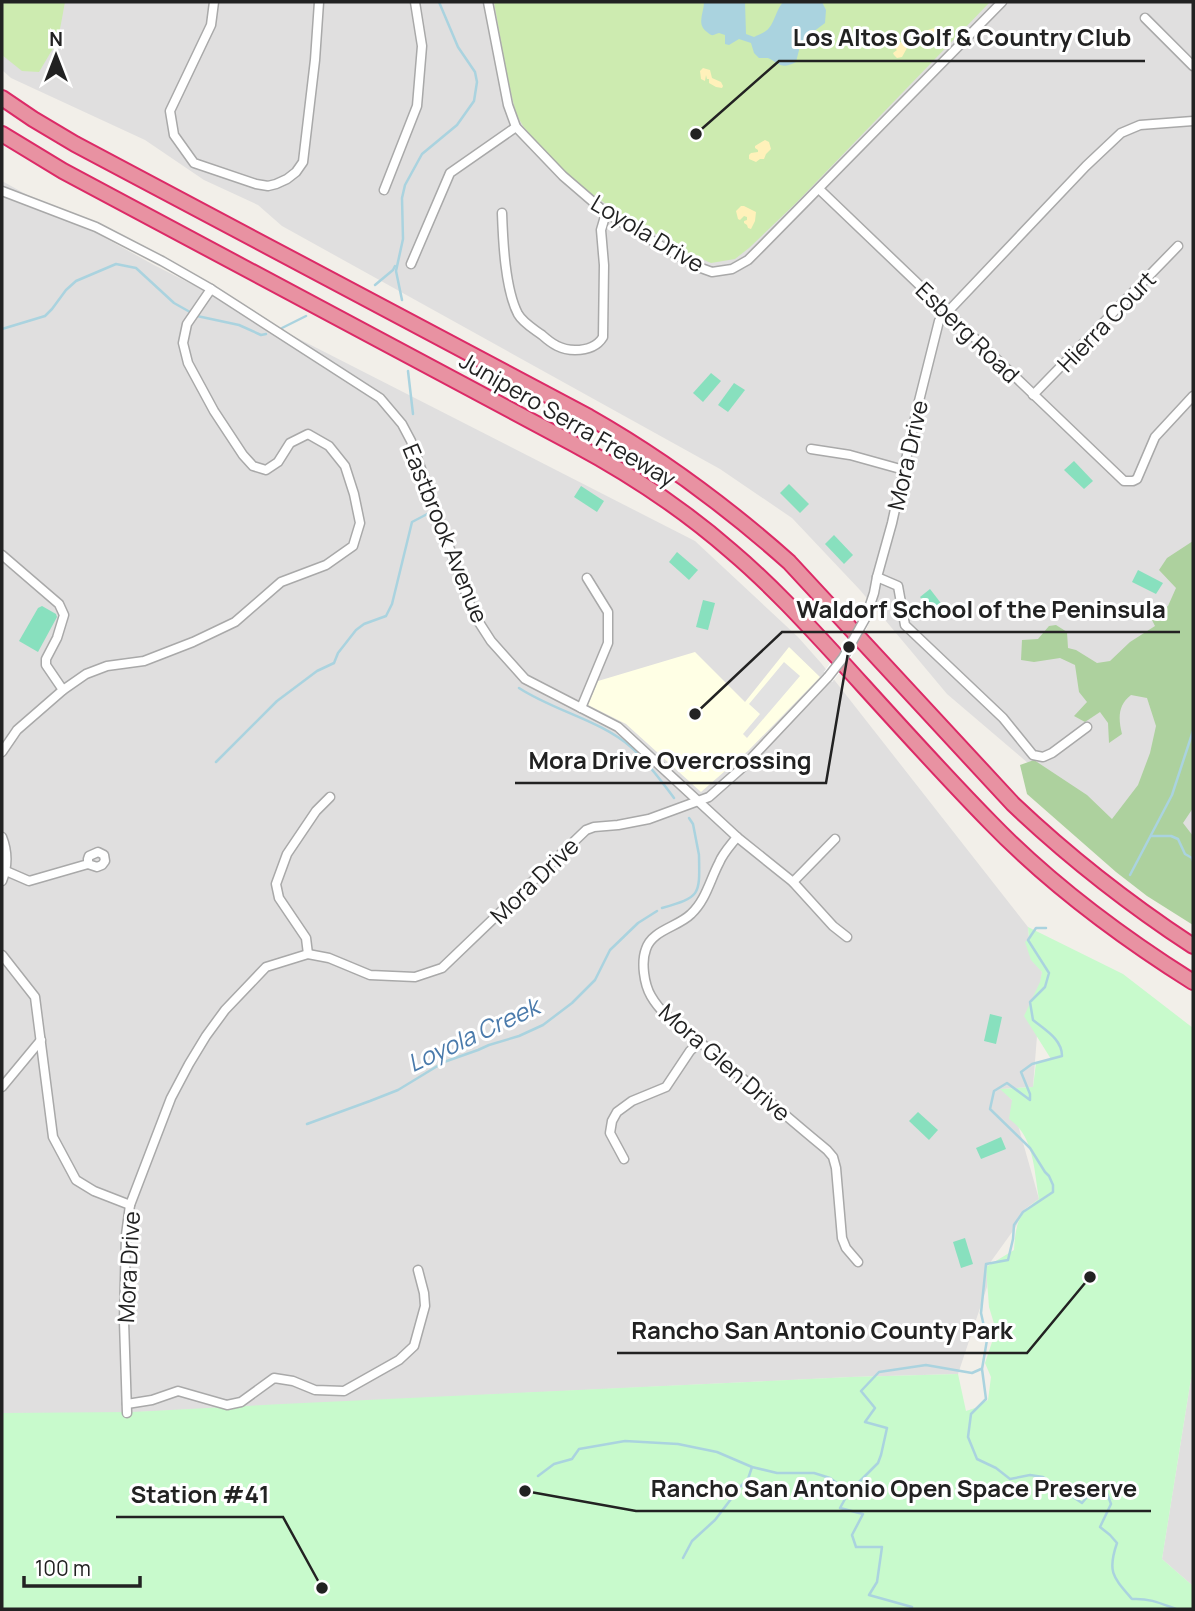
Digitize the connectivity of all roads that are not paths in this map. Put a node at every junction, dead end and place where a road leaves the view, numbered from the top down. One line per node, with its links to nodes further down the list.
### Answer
1 (214, 2): 2 (street)
2 (318, 2)
3 (415, 2): 13 (street)
4 (488, 2): 10 (street)
5 (1002, 2): 12 (street, Loyola Drive)
6 (1144, 18): 7 (street)
7 (1193, 66)
8 (2, 98): 42 (highway, Junipero Serra Freeway)
9 (1193, 121): 20 (street, Mora Drive)
10 (516, 127): 16 (street, Loyola Drive); 18 (street)
11 (2, 134): 45 (highway, Junipero Serra Freeway)
12 (818, 189): 16 (street, Loyola Drive); 20 (street, Esberg Road)
13 (384, 190)
14 (2, 191): 19 (street, Eastbrook Avenue)
15 (502, 213): 16 (street)
16 (606, 213)
17 (1178, 246): 21 (street, Hierra Court)
18 (411, 264)
19 (211, 289): 28 (street); 29 (street, Eastbrook Avenue)
20 (948, 312): 21 (street, Esberg Road); 24 (street, Mora Drive)
21 (1032, 395): 22 (street, Esberg Road)
22 (1193, 396)
23 (811, 449): 24 (street)
24 (904, 470): 26 (street, Mora Drive)
25 (2, 555): 28 (street)
26 (877, 576): 30 (street); 33 (street, Mora Drive, bridge)
27 (587, 578): 29 (street)
28 (63, 690): 31 (street)
29 (581, 708): 33 (street, Eastbrook Avenue)
30 (1087, 727)
31 (2, 752)
32 (330, 797): 43 (street)
33 (698, 802): 35 (street, Eastbrook Avenue); 43 (street, Mora Drive)
34 (2, 837): 38 (street)
35 (737, 837): 40 (street, Eastbrook Avenue); 47 (street, Mora Glen Drive)
36 (835, 838): 40 (street)
37 (88, 864): 38 (street)
38 (6, 871): 39 (street)
39 (2, 881)
40 (793, 882): 41 (street, Eastbrook Avenue)
41 (847, 937)
42 (1193, 946)
43 (308, 954): 50 (street, Mora Drive)
44 (2, 955): 46 (street)
45 (1193, 982)
46 (41, 1040): 48 (street); 50 (street)
47 (700, 1042): 49 (street); 51 (street, Mora Glen Drive)
48 (2, 1087)
49 (624, 1159)
50 (130, 1205): 52 (street, Mora Drive)
51 (858, 1262)
52 (418, 1270)

